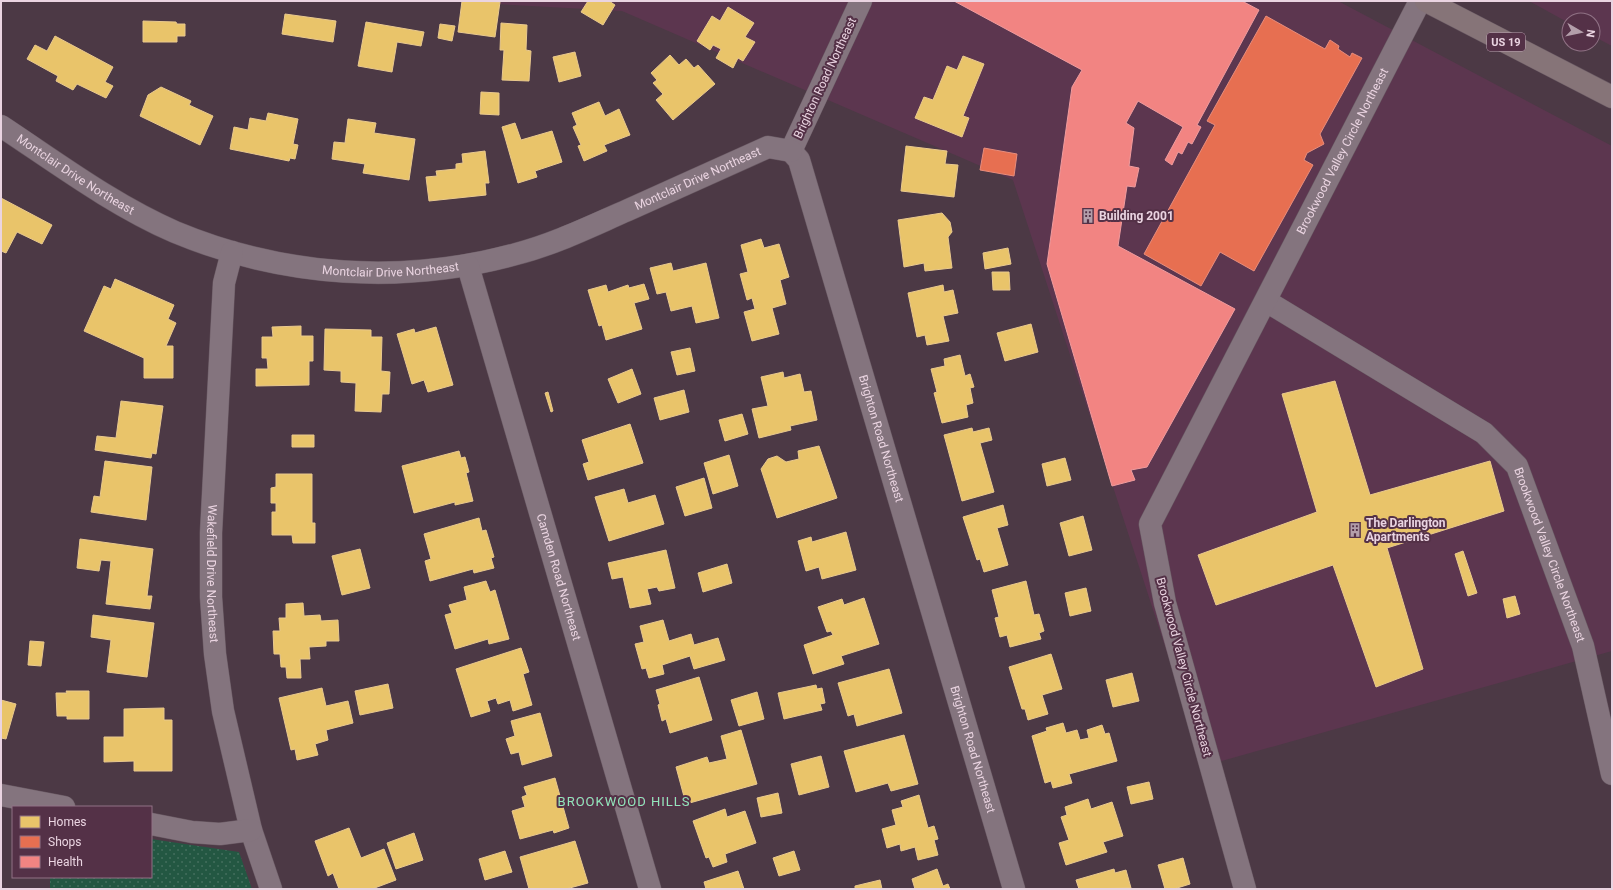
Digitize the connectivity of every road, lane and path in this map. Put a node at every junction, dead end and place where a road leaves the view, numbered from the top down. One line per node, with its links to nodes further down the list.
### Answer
1 (862, 1): 6 (street, Brighton Road Northeast)
2 (1420, 1): 9 (street, Brookwood Valley Circle Northeast)
3 (1426, 1): 4 (highway, US 19)
4 (1612, 98)
5 (1, 126): 7 (street, Montclair Drive Northeast)
6 (791, 151): 8 (street, Montclair Drive Northeast); 17 (street, Brighton Road Northeast)
7 (232, 252): 8 (street, Montclair Drive Northeast); 14 (street, Wakefield Drive Northeast)
8 (468, 266): 16 (street, Camden Road Northeast)
9 (1266, 301): 10 (street, Brookwood Valley Circle Northeast); 18 (street, Brookwood Valley Circle Northeast)
10 (1612, 774)
11 (1, 795): 12 (street)
12 (59, 806)
13 (152, 824): 14 (street)
14 (251, 830): 15 (street, Wakefield Drive Northeast)
15 (271, 889)
16 (650, 889)
17 (1014, 889)
18 (1245, 889)

